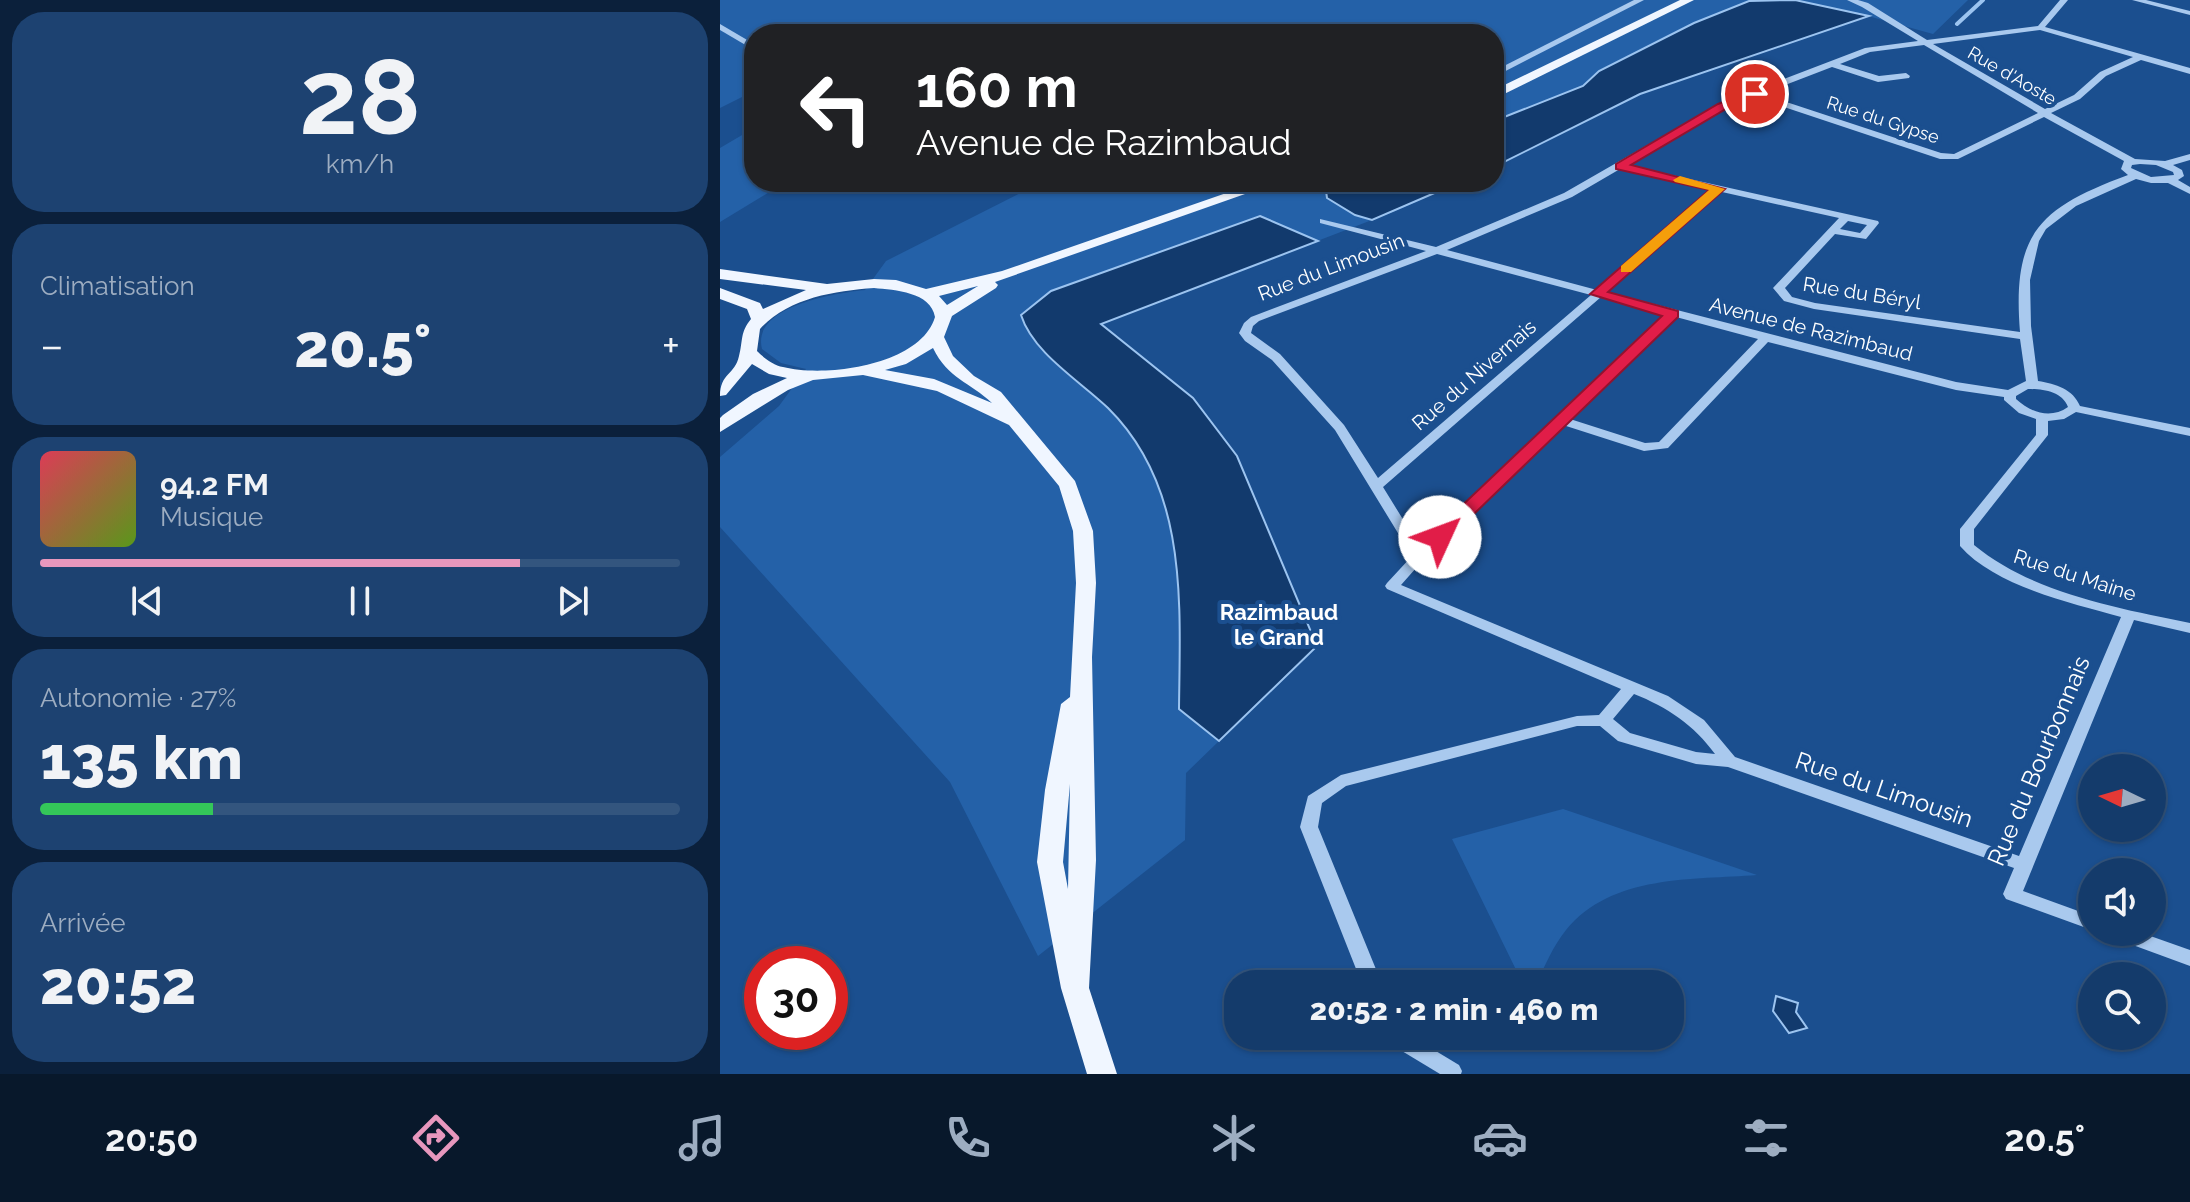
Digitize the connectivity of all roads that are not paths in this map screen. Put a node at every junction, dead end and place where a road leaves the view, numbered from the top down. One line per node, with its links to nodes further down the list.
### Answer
1 (1640, 0): 13 (street)
2 (1689, 0): 16 (main road)
3 (1851, 0): 10 (street, Rue d'Aoste)
4 (2064, 0): 8 (street)
5 (2136, 0): 6 (street)
6 (2190, 13)
7 (720, 26): 9 (street)
8 (2040, 28): 10 (street); 11 (street)
9 (744, 42)
10 (1923, 42): 12 (street); 18 (street, Rue d'Aoste)
11 (2140, 57): 14 (street); 18 (street, Rue du Gypse)
12 (1832, 64): 15 (street); 17 (street)
13 (1504, 69)
14 (2190, 71)
15 (1906, 76)
16 (1504, 90)
17 (1755, 94): 18 (street, Rue du Gypse); 22 (street)
18 (2044, 114): 20 (street, Rue d'Aoste)
19 (2190, 157): 21 (street)
20 (2133, 162): 21 (street); 23 (street)
21 (2166, 164): 24 (street)
22 (1620, 166): 25 (street); 31 (street)
23 (2135, 176): 24 (street); 42 (street)
24 (2170, 180): 26 (street)
25 (1719, 189): 28 (street); 37 (street, Rue du Nivernais)
26 (2190, 191)
27 (1243, 192): 33 (main road)
28 (1846, 217): 30 (street, Rue du Béryl); 30 (street)
29 (1324, 221): 31 (street, Avenue de Razimbaud)
30 (1834, 231): 42 (street, Rue du Béryl)
31 (1438, 250): 37 (street, Avenue de Razimbaud); 56 (street, Rue du Limousin)
32 (720, 274): 34 (main road)
33 (1007, 274): 36 (main road); 38 (main road)
34 (833, 288): 36 (main road); 40 (main road)
35 (720, 293): 40 (main road)
36 (926, 294): 38 (main road)
37 (1597, 294): 39 (street, Avenue de Razimbaud); 56 (street, Rue du Nivernais)
38 (944, 314): 41 (main road)
39 (1673, 314): 43 (street, Avenue de Razimbaud); 52 (street)
40 (760, 320): 44 (main road)
41 (935, 336): 45 (main road); 53 (main road)
42 (2024, 336): 47 (street)
43 (1765, 338): 49 (street, Avenue de Razimbaud); 52 (street)
44 (749, 353): 46 (main road); 48 (main road)
45 (854, 373): 46 (main road); 53 (main road)
46 (821, 376): 54 (main road)
47 (2033, 385): 49 (street); 50 (street)
48 (720, 391)
49 (2010, 394): 51 (street)
50 (2074, 408): 51 (street); 55 (street)
51 (2042, 417): 58 (street, Rue du Maine)
52 (1562, 421): 57 (street)
53 (1019, 426): 70 (main road)
54 (720, 427)
55 (2190, 432)
56 (1377, 486): 57 (street, Rue du Limousin)
57 (1419, 556): 60 (street)
58 (2129, 615): 59 (street, Rue du Maine); 63 (street, Rue du Bourbonnais)
59 (2190, 628)
60 (1631, 687): 61 (street); 62 (street)
61 (1604, 720): 62 (street, Rue du Limousin); 67 (street)
62 (1729, 761): 63 (street, Rue du Limousin)
63 (2023, 864): 64 (street, Rue du Bourbonnais)
64 (2078, 918)
65 (2157, 946): 66 (street)
66 (2190, 958)
67 (1366, 970)
68 (1417, 1050): 69 (street)
69 (1452, 1071)
70 (1102, 1074)

